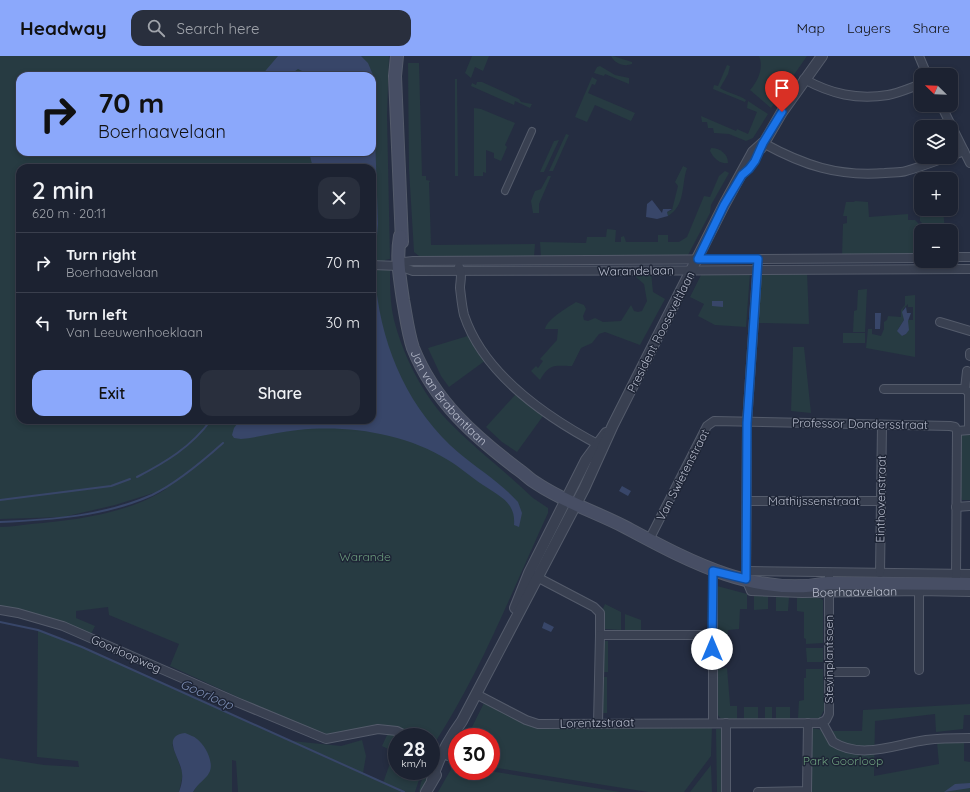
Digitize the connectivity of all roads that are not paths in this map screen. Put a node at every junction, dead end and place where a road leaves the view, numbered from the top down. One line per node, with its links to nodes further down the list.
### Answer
1 (397, 56): 22 (main road, Jan van Brabantlaan)
2 (822, 56): 5 (street, President Rooseveltlaan)
3 (919, 56): 4 (street)
4 (924, 68)
5 (804, 79): 6 (street); 9 (street, President Rooseveltlaan)
6 (914, 86)
7 (945, 112): 10 (street)
8 (532, 131): 14 (street)
9 (763, 143): 13 (street); 18 (street, President Rooseveltlaan)
10 (964, 151): 11 (street); 12 (street)
11 (958, 153)
12 (970, 163)
13 (926, 164)
14 (505, 190)
15 (958, 257): 16 (street)
16 (970, 257)
17 (914, 258): 19 (street, Warandelaan)
18 (698, 259): 19 (street, Warandelaan); 20 (street, Warandelaan); 24 (street, President Rooseveltlaan)
19 (758, 259): 25 (street)
20 (455, 262): 22 (street, Warandelaan); 26 (street)
21 (376, 266): 22 (street, Warandelaan)
22 (403, 266): 26 (street, Warandelaan); 39 (main road, Jan van Brabantlaan)
23 (970, 268): 25 (street, Warandelaan)
24 (692, 269): 25 (street, Warandelaan); 26 (street, Warandelaan); 38 (street, President Rooseveltlaan)
25 (758, 269): 34 (street)
26 (461, 272): 38 (street)
27 (940, 322): 28 (street)
28 (970, 331)
29 (970, 352): 30 (street)
30 (970, 356)
31 (967, 371): 33 (street)
32 (884, 389): 33 (street)
33 (965, 389): 36 (street)
34 (747, 423): 35 (street, Professor Dondersstraat); 41 (street); 44 (street, Van Swietenstraat)
35 (882, 425): 37 (street, Professor Dondersstraat); 40 (street, Einthovenstraat)
36 (970, 430): 37 (street, Professor Dondersstraat)
37 (956, 431): 43 (street)
38 (601, 446): 39 (street, President Rooseveltlaan)
39 (572, 499): 44 (main road, Boerhaavelaan); 48 (street, President Rooseveltlaan)
40 (881, 500): 41 (street, Mathijssenstraat); 46 (street, Einthovenstraat)
41 (747, 501): 49 (street)
42 (970, 506): 43 (street)
43 (956, 507): 51 (street)
44 (650, 540): 45 (main road, Boerhaavelaan)
45 (713, 571): 49 (main road, Boerhaavelaan); 57 (street)
46 (880, 573): 50 (street, Boerhaavelaan); 51 (street, Boerhaavelaan)
47 (970, 574): 51 (street, Boerhaavelaan)
48 (533, 575): 56 (street); 61 (street, President Rooseveltlaan)
49 (747, 575): 50 (main road, Boerhaavelaan)
50 (828, 583): 51 (main road, Boerhaavelaan); 53 (street, Boerhaavelaan); 59 (street, Stevinplantsoen)
51 (956, 584): 52 (main road, Boerhaavelaan); 53 (street, Boerhaavelaan); 54 (street, Boerhaavelaan)
52 (970, 584)
53 (919, 591): 58 (street)
54 (970, 592)
55 (0, 610): 67 (street, Goorloopweg)
56 (600, 634): 57 (street); 63 (street)
57 (712, 634): 64 (street)
58 (919, 670)
59 (829, 672): 60 (street); 62 (street, Stevinplantsoen)
60 (865, 672)
61 (476, 694): 63 (street, Lorentzstraat); 70 (street, President Rooseveltlaan)
62 (824, 721): 66 (street, Lorentzstraat); 68 (street)
63 (598, 723): 64 (street, Lorentzstraat)
64 (713, 723): 65 (street, Lorentzstraat)
65 (726, 723): 66 (street, Lorentzstraat); 72 (street)
66 (808, 723): 73 (street)
67 (388, 730)
68 (970, 738)
69 (440, 752): 70 (street)
70 (445, 755): 71 (street, President Rooseveltlaan)
71 (426, 792)
72 (726, 792)
73 (758, 792)

